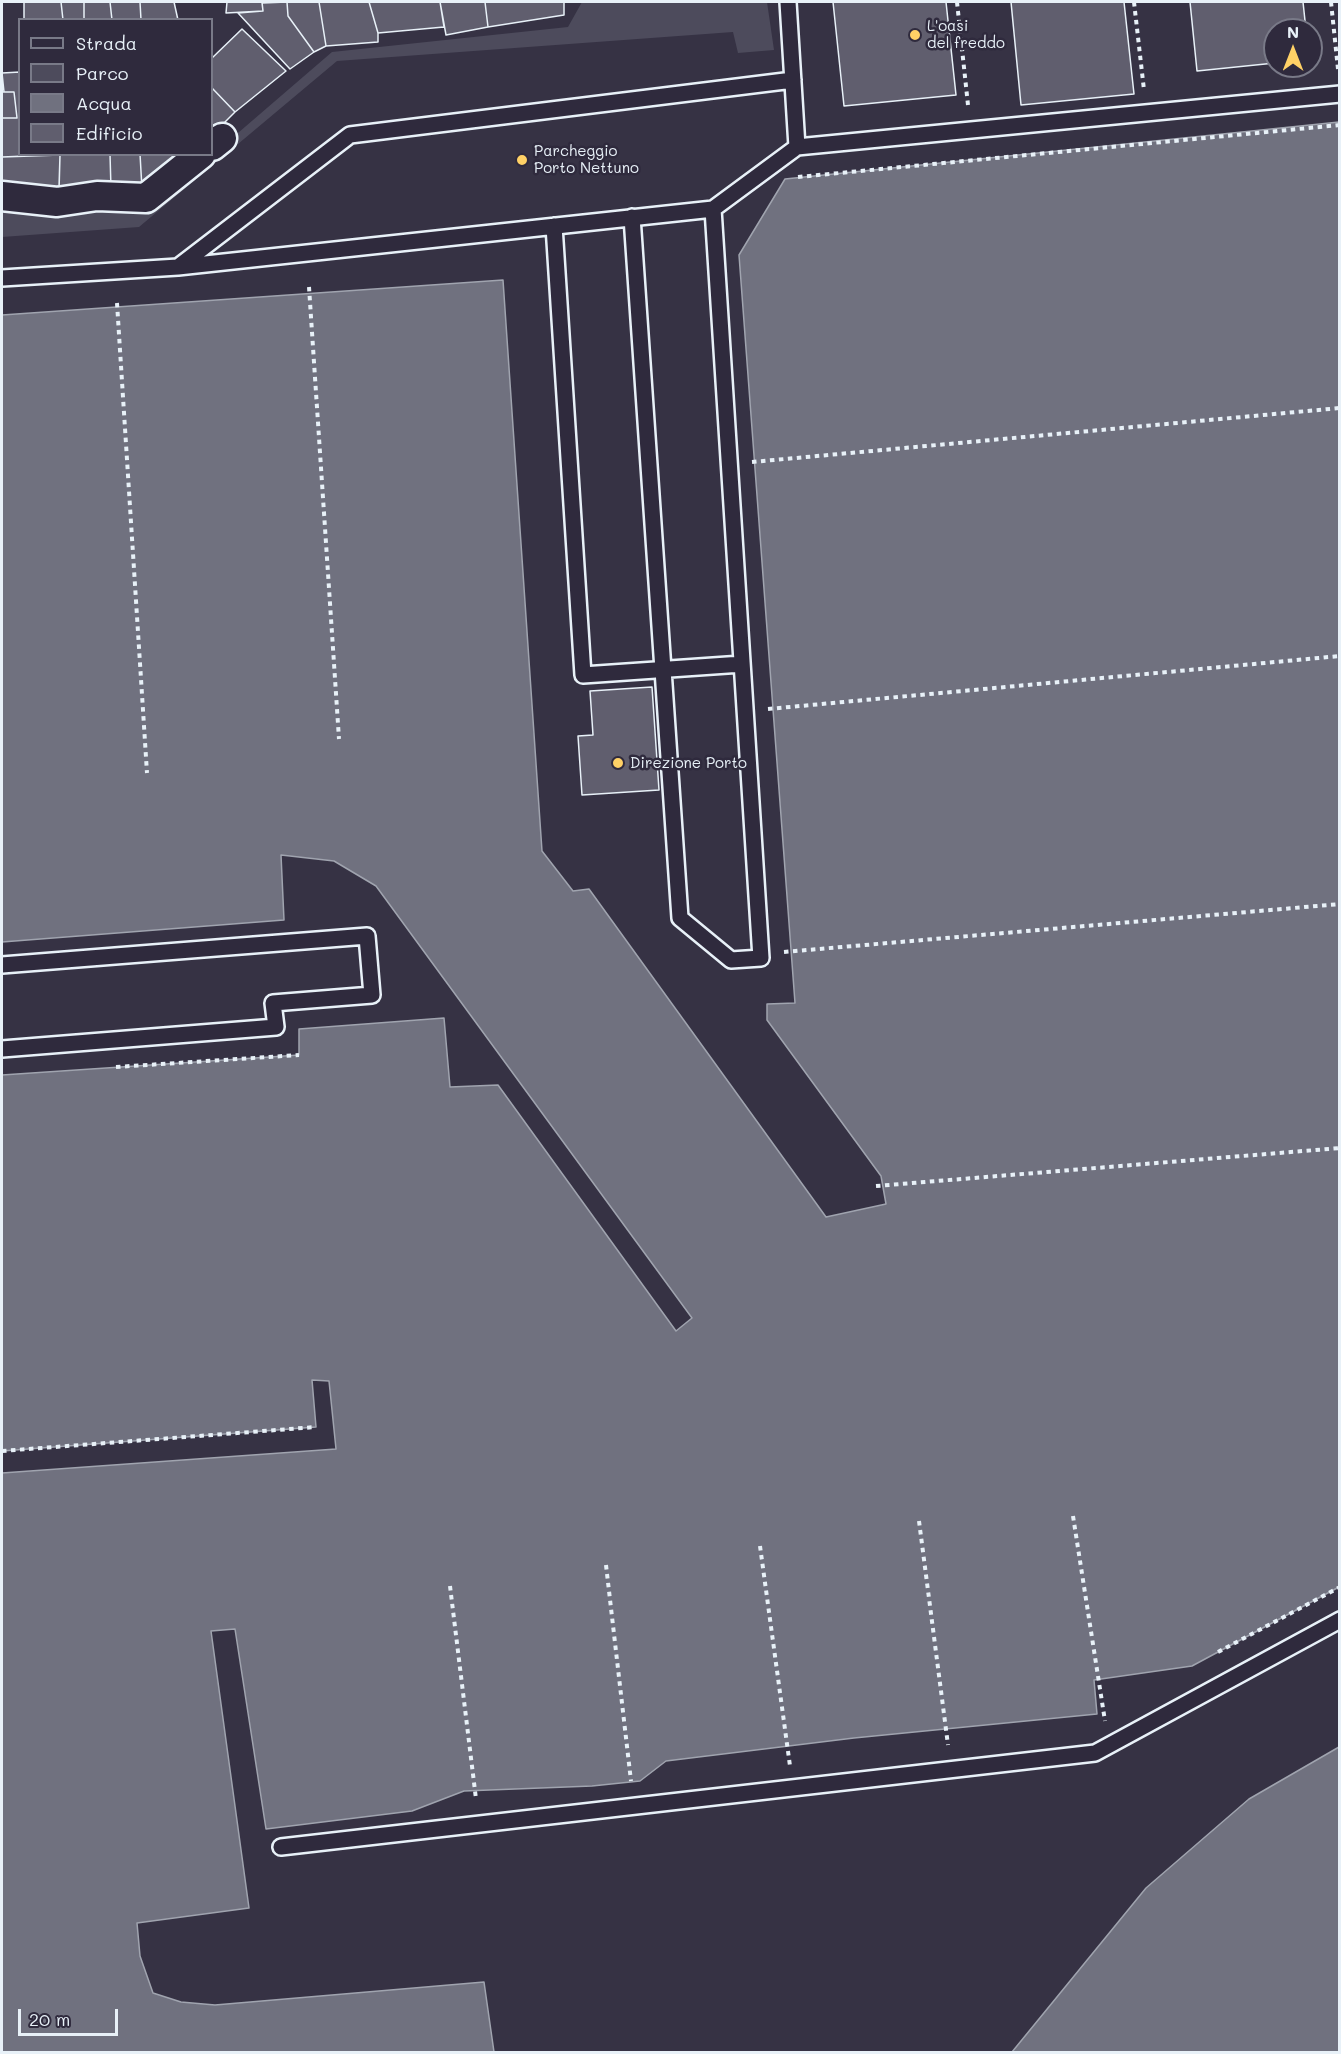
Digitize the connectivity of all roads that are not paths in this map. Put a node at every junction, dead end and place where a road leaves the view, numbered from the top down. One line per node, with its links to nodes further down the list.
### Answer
1 (788, 2): 2 (lane)
2 (793, 80): 4 (lane); 10 (lane)
3 (1340, 93): 4 (lane)
4 (797, 147): 7 (lane)
5 (198, 156): 6 (street)
6 (2, 196)
7 (713, 209): 8 (lane); 12 (lane)
8 (632, 218): 9 (lane); 13 (lane)
9 (554, 226): 10 (lane); 13 (lane)
10 (178, 267): 11 (lane)
11 (2, 278)
12 (742, 664): 13 (lane); 13 (lane)
13 (663, 669)
14 (2, 965): 15 (lane)
15 (2, 1049)
16 (1340, 1620): 17 (lane)
17 (280, 1846)

